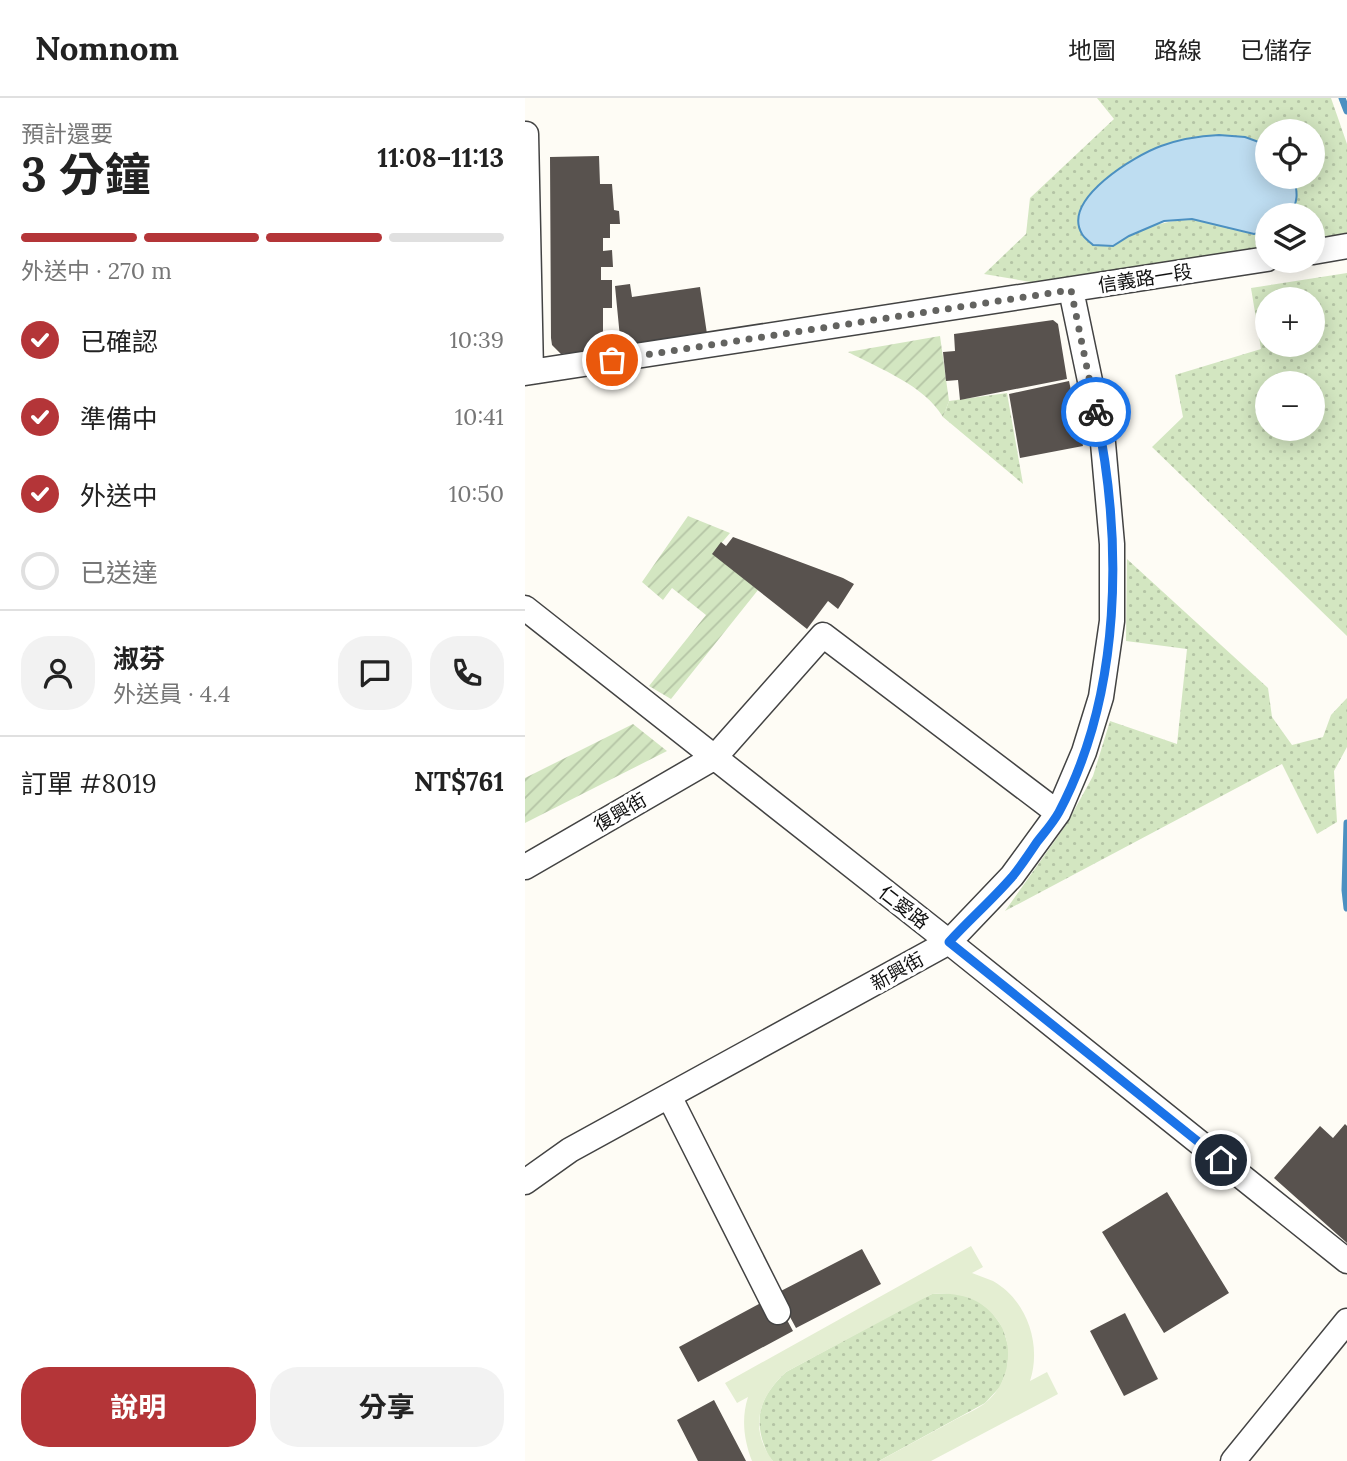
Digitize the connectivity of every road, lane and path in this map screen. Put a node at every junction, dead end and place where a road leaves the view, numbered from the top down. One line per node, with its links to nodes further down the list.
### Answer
1 (526, 134): 2 (street)
2 (527, 244): 7 (street)
3 (1347, 246): 4 (street)
4 (1325, 249)
5 (1255, 261): 6 (street, 信義路一段)
6 (1071, 290): 7 (street, 信義路一段); 10 (street, 新興街)
7 (528, 373)
8 (525, 608): 9 (street, 仁愛路)
9 (715, 757): 10 (street, 復興街); 11 (street, 復興街); 12 (street, 仁愛路)
10 (1058, 813): 12 (street, 新興街)
11 (525, 867)
12 (949, 942): 13 (street, 新興街); 15 (street, 仁愛路)
13 (669, 1096): 14 (street, 新興街); 16 (street)
14 (525, 1182)
15 (1347, 1261)
16 (778, 1312)
17 (1347, 1321): 18 (street)
18 (1233, 1461)

